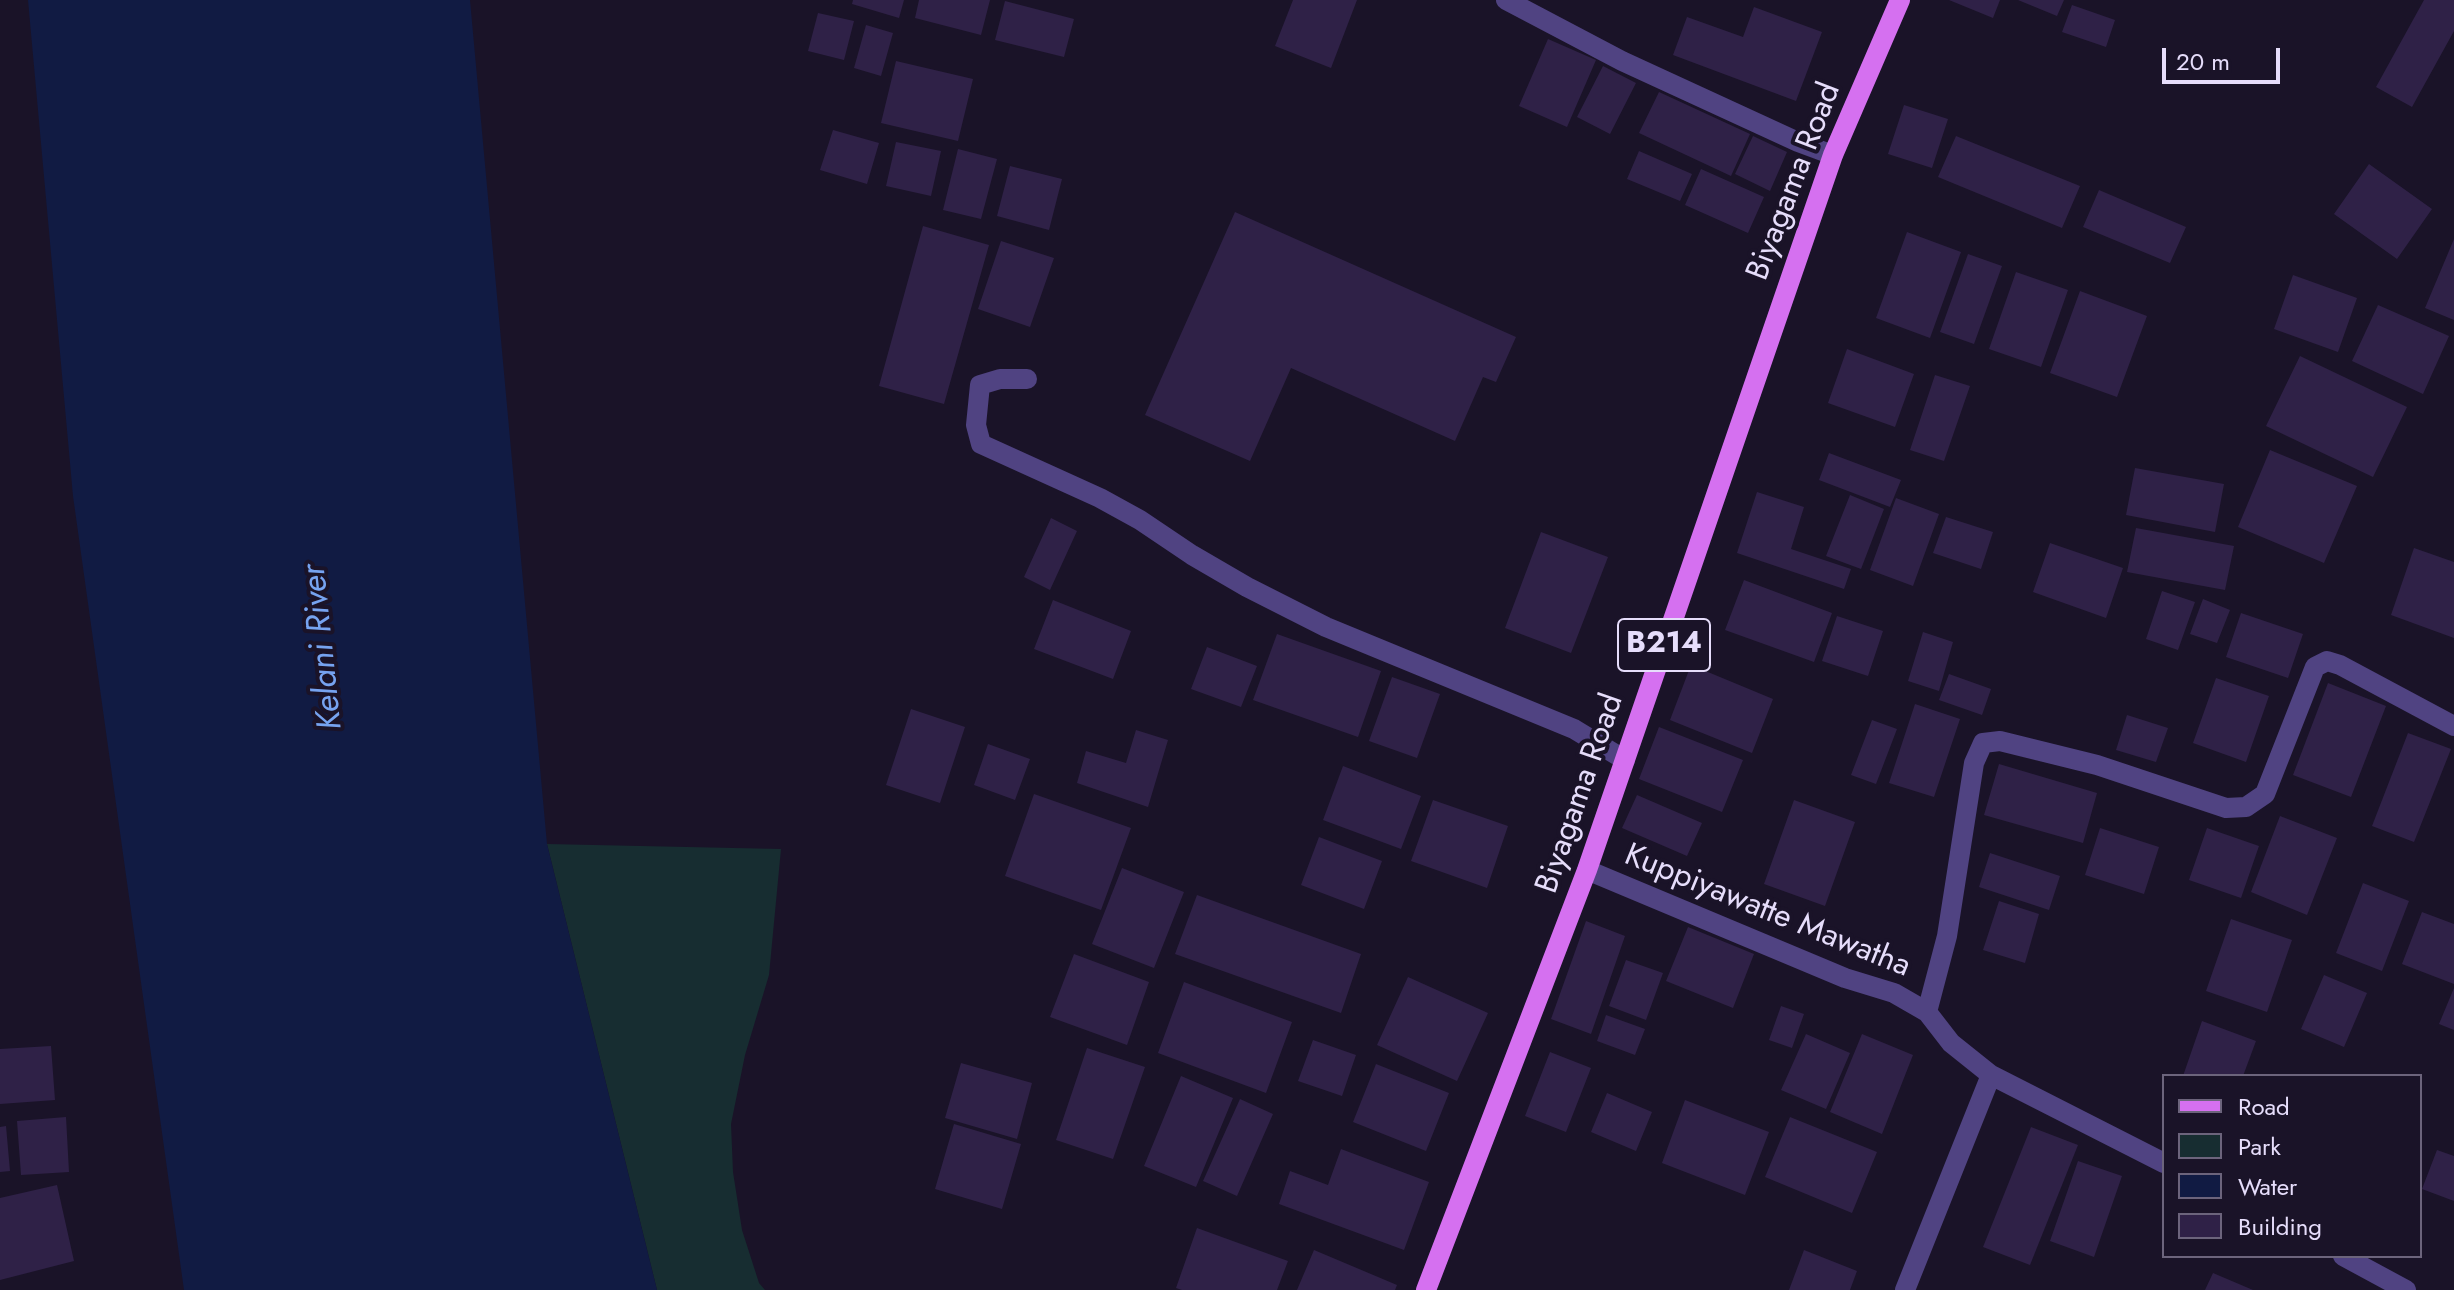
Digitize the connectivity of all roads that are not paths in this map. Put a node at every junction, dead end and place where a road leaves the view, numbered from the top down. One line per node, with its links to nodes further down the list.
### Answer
1 (1506, 0): 3 (street)
2 (1900, 0): 3 (main road, Biyagama Road / B214)
3 (1833, 155): 6 (main road, Biyagama Road / B214)
4 (1027, 379): 6 (street)
5 (2454, 726): 8 (street)
6 (1625, 760): 7 (main road, Biyagama Road / B214)
7 (1587, 870): 8 (street, Kuppiyawatte Mawatha); 12 (main road, Biyagama Road / B214)
8 (1927, 1012): 9 (street, Kuppiyawatte Mawatha)
9 (1991, 1075): 10 (street, Kuppiyawatte Mawatha); 13 (street)
10 (2162, 1162)
11 (2347, 1258): 14 (street)
12 (1426, 1290)
13 (1905, 1290)
14 (2406, 1290)

